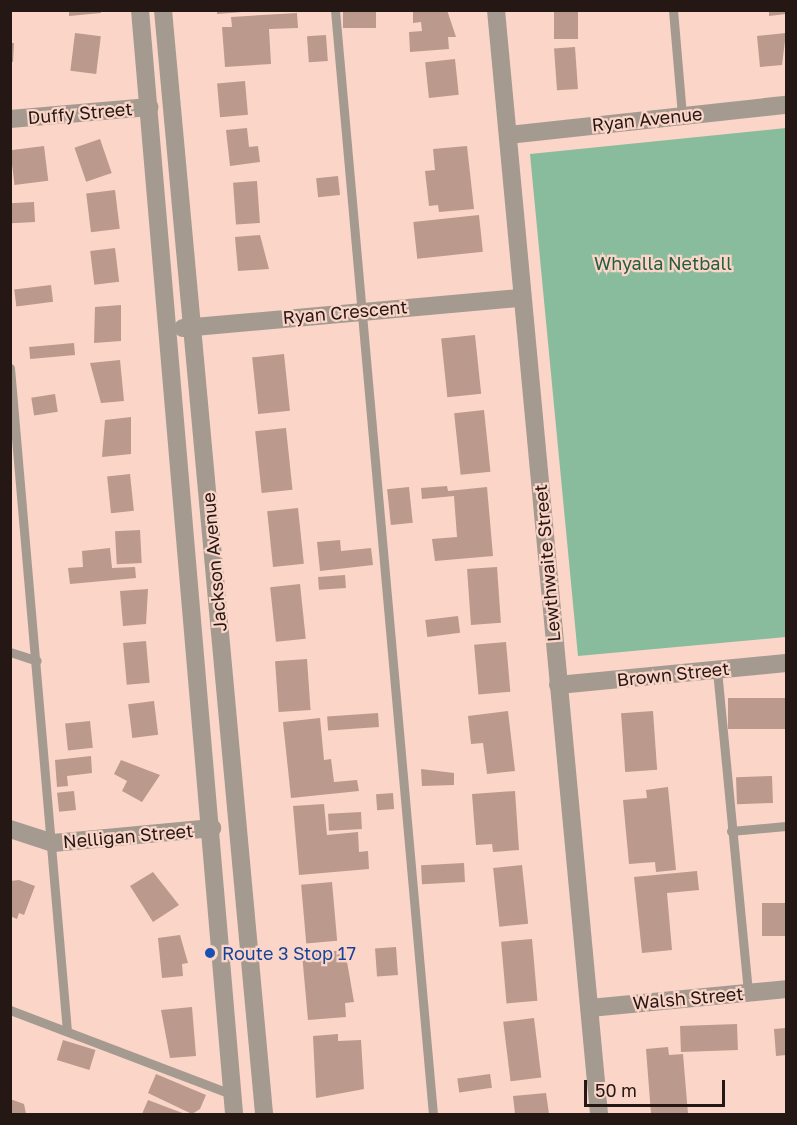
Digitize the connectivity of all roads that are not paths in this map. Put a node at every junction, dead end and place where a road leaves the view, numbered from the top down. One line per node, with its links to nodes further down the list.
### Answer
1 (140, 10): 7 (street, Jackson Avenue)
2 (163, 10): 13 (street, Jackson Avenue)
3 (335, 10): 12 (lane)
4 (496, 10): 10 (street, Lewthwaite Street)
5 (673, 10): 8 (lane)
6 (786, 105): 8 (street, Ryan Avenue)
7 (149, 107): 9 (street, Duffy Street); 14 (street, Jackson Avenue)
8 (682, 115): 10 (street, Ryan Avenue)
9 (10, 119)
10 (508, 135): 11 (street, Lewthwaite Street)
11 (521, 298): 12 (street, Ryan Crescent); 20 (street, Lewthwaite Street)
12 (365, 310): 13 (street, Ryan Crescent); 34 (lane)
13 (193, 327): 14 (street, Ryan Crescent); 33 (street, Jackson Avenue)
14 (169, 329): 22 (street, Jackson Avenue)
15 (10, 368): 17 (lane)
16 (10, 652): 17 (lane)
17 (37, 661): 25 (lane)
18 (786, 663): 19 (street, Brown Street)
19 (717, 670): 20 (street, Brown Street); 24 (lane)
20 (558, 685): 28 (street, Lewthwaite Street)
21 (786, 826): 24 (lane)
22 (212, 828): 25 (street, Nelligan Street); 31 (street, Jackson Avenue)
23 (10, 829): 25 (street, Nelligan Street)
24 (731, 831): 27 (lane)
25 (53, 843): 30 (lane)
26 (786, 989): 27 (street, Walsh Street)
27 (748, 993): 28 (street, Walsh Street)
28 (590, 1008): 35 (street, Lewthwaite Street)
29 (10, 1010): 30 (lane)
30 (68, 1031): 31 (lane)
31 (236, 1096): 32 (street, Jackson Avenue)
32 (234, 1114)
33 (264, 1114)
34 (433, 1114)
35 (599, 1114)

